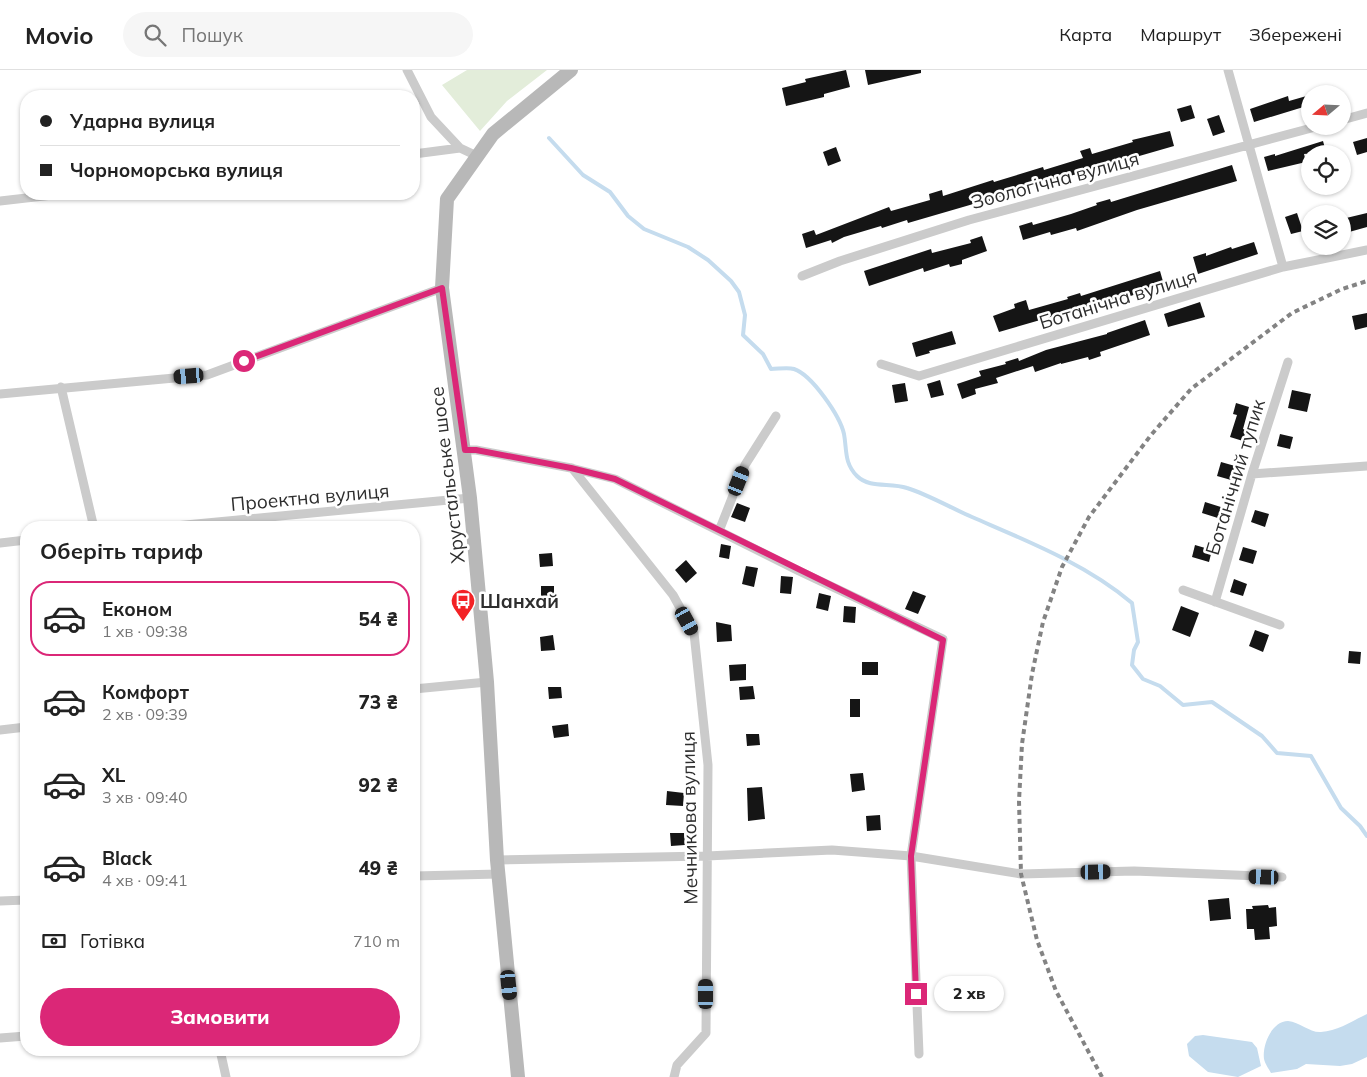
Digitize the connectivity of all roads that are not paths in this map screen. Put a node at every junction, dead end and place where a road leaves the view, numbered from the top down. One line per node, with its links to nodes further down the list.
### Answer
1 (407, 70): 4 (street)
2 (571, 70): 12 (street, Хрустальське шосе)
3 (1228, 70): 9 (street)
4 (417, 90)
5 (420, 95): 10 (street)
6 (1367, 113): 7 (street)
7 (1351, 117)
8 (1301, 131): 9 (street, Зоологічна вулиця)
9 (1249, 146): 16 (street); 17 (street, Зоологічна вулиця)
10 (460, 148): 11 (street); 12 (street)
11 (420, 153)
12 (477, 156): 18 (street, Хрустальське шосе)
13 (20, 199): 14 (street)
14 (0, 201)
15 (1367, 250): 16 (street, Ботанічна вулиця)
16 (1284, 267): 20 (street, Ботанічна вулиця)
17 (802, 276)
18 (442, 288): 21 (street); 24 (street, Хрустальське шосе)
19 (1288, 362): 27 (street, Ботанічний тупик)
20 (881, 364)
21 (61, 387): 22 (street); 29 (street)
22 (0, 394)
23 (776, 416): 31 (street)
24 (465, 450): 26 (street); 28 (street, Хрустальське шосе)
25 (1367, 466): 27 (street)
26 (571, 468): 31 (street); 41 (street, Мечникова вулиця)
27 (1252, 474): 35 (street, Ботанічний тупик)
28 (470, 498): 30 (street, Проектна вулиця); 37 (street, Хрустальське шосе)
29 (92, 521)
30 (228, 521)
31 (719, 531): 42 (street)
32 (20, 541): 33 (street)
33 (0, 543)
34 (1183, 590): 35 (street)
35 (1215, 602): 36 (street)
36 (1280, 625)
37 (487, 682): 38 (street); 43 (street, Хрустальське шосе)
38 (420, 688)
39 (20, 727): 40 (street)
40 (0, 730)
41 (707, 856): 42 (street); 43 (street); 55 (street, Мечникова вулиця)
42 (911, 856): 46 (street); 51 (street)
43 (498, 860): 44 (street, Хрустальське шосе)
44 (499, 874): 45 (street); 54 (street, Хрустальське шосе)
45 (420, 876)
46 (1282, 877)
47 (20, 900): 48 (street)
48 (0, 901)
49 (20, 1036): 50 (street)
50 (0, 1038)
51 (919, 1054)
52 (221, 1056): 53 (street)
53 (226, 1077)
54 (518, 1077)
55 (674, 1077)

